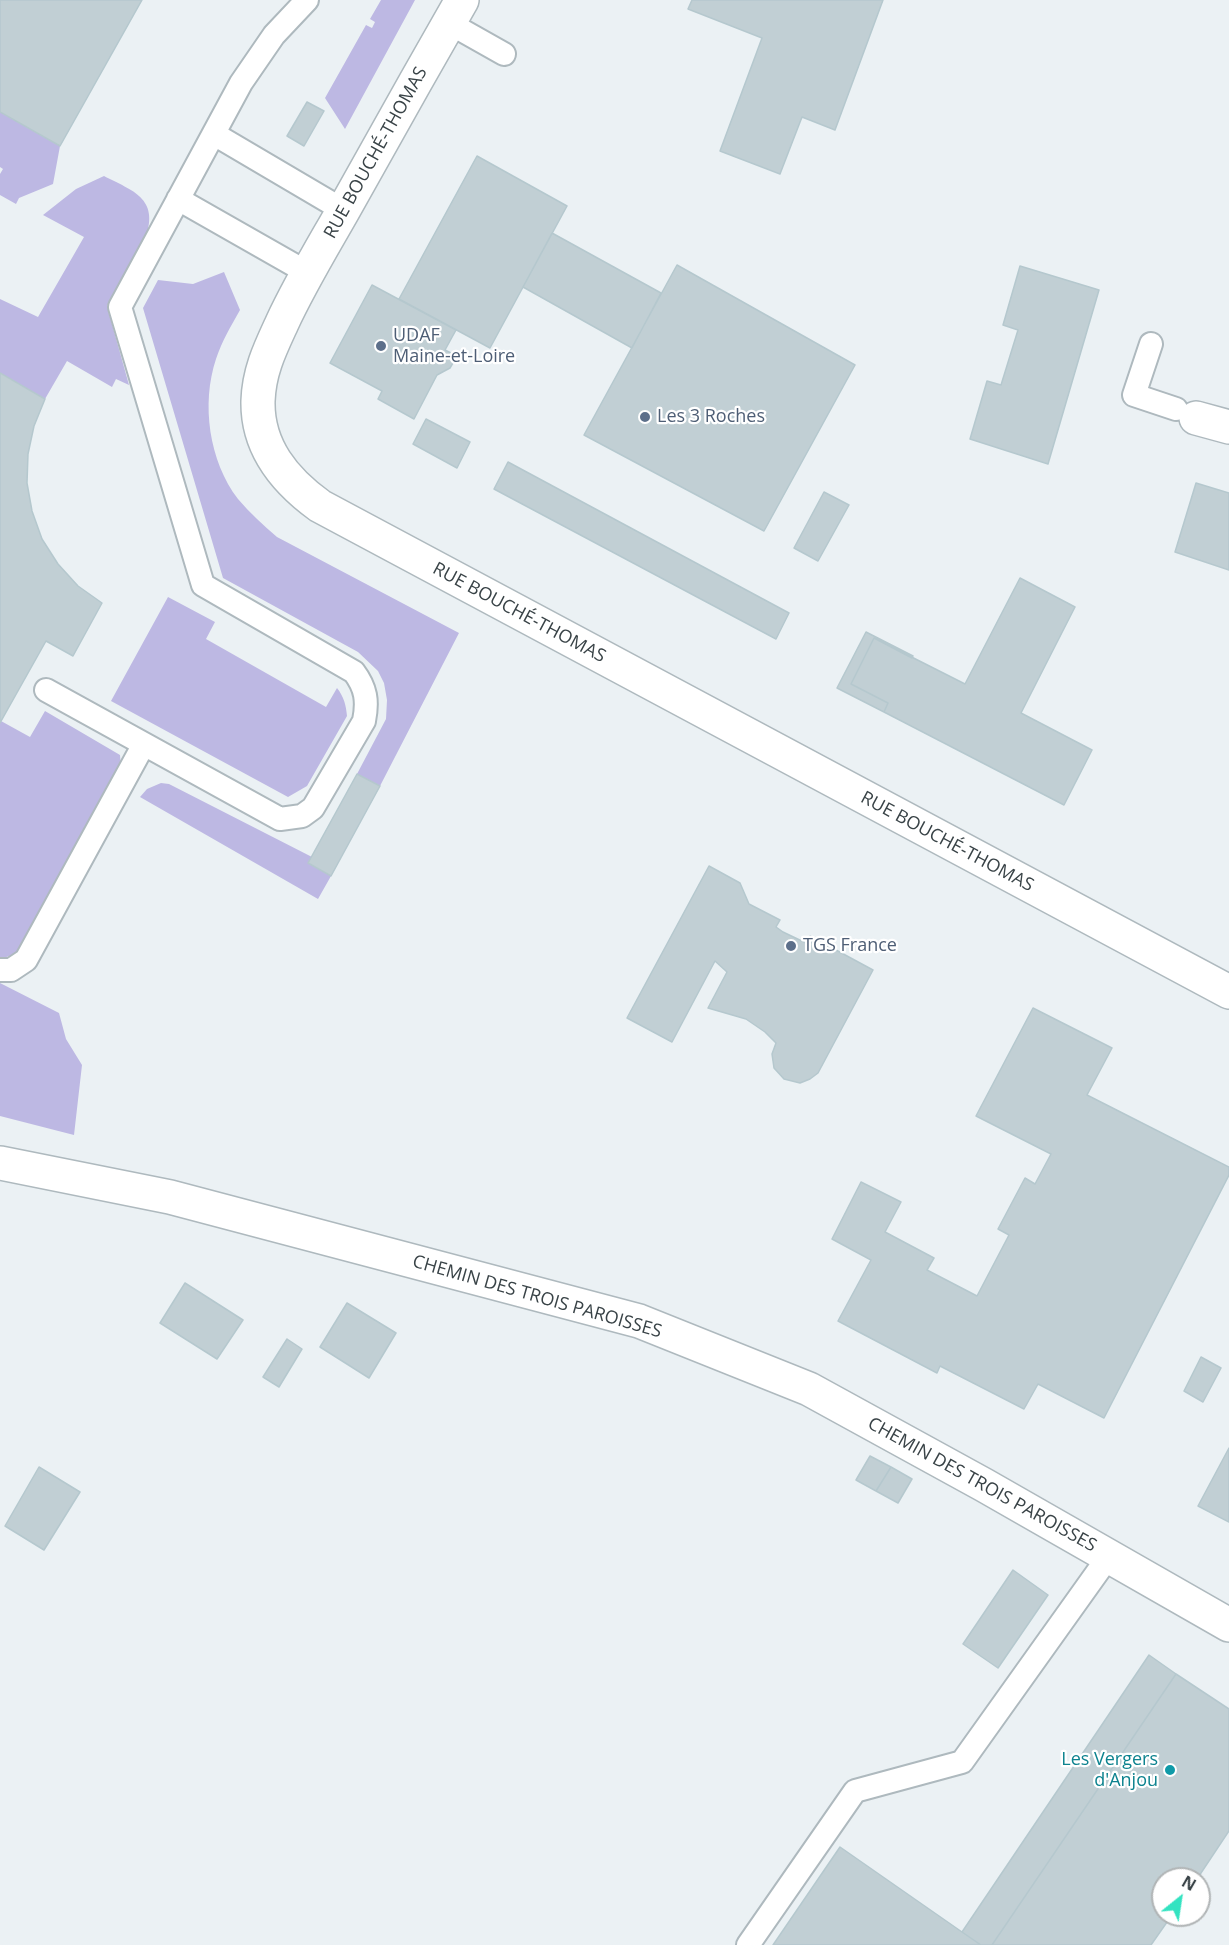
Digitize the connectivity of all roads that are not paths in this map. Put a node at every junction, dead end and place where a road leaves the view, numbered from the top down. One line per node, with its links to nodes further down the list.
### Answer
1 (307, 0): 4 (lane)
2 (455, 11): 3 (lane); 6 (street, RUE BOUCHÉ-THOMAS)
3 (504, 54)
4 (214, 134): 5 (lane); 6 (lane)
5 (178, 199): 7 (lane); 12 (lane)
6 (344, 210): 7 (street, RUE BOUCHÉ-THOMAS)
7 (308, 273): 14 (street, RUE BOUCHÉ-THOMAS)
8 (1151, 344): 9 (lane)
9 (1186, 413): 10 (street)
10 (1229, 427)
11 (46, 690): 12 (lane)
12 (144, 744): 13 (lane)
13 (0, 970)
14 (1229, 992)
15 (0, 1163): 16 (street, CHEMIN DES TROIS PAROISSES)
16 (1109, 1556): 17 (street, CHEMIN DES TROIS PAROISSES); 18 (lane)
17 (1229, 1625)
18 (748, 1945)

